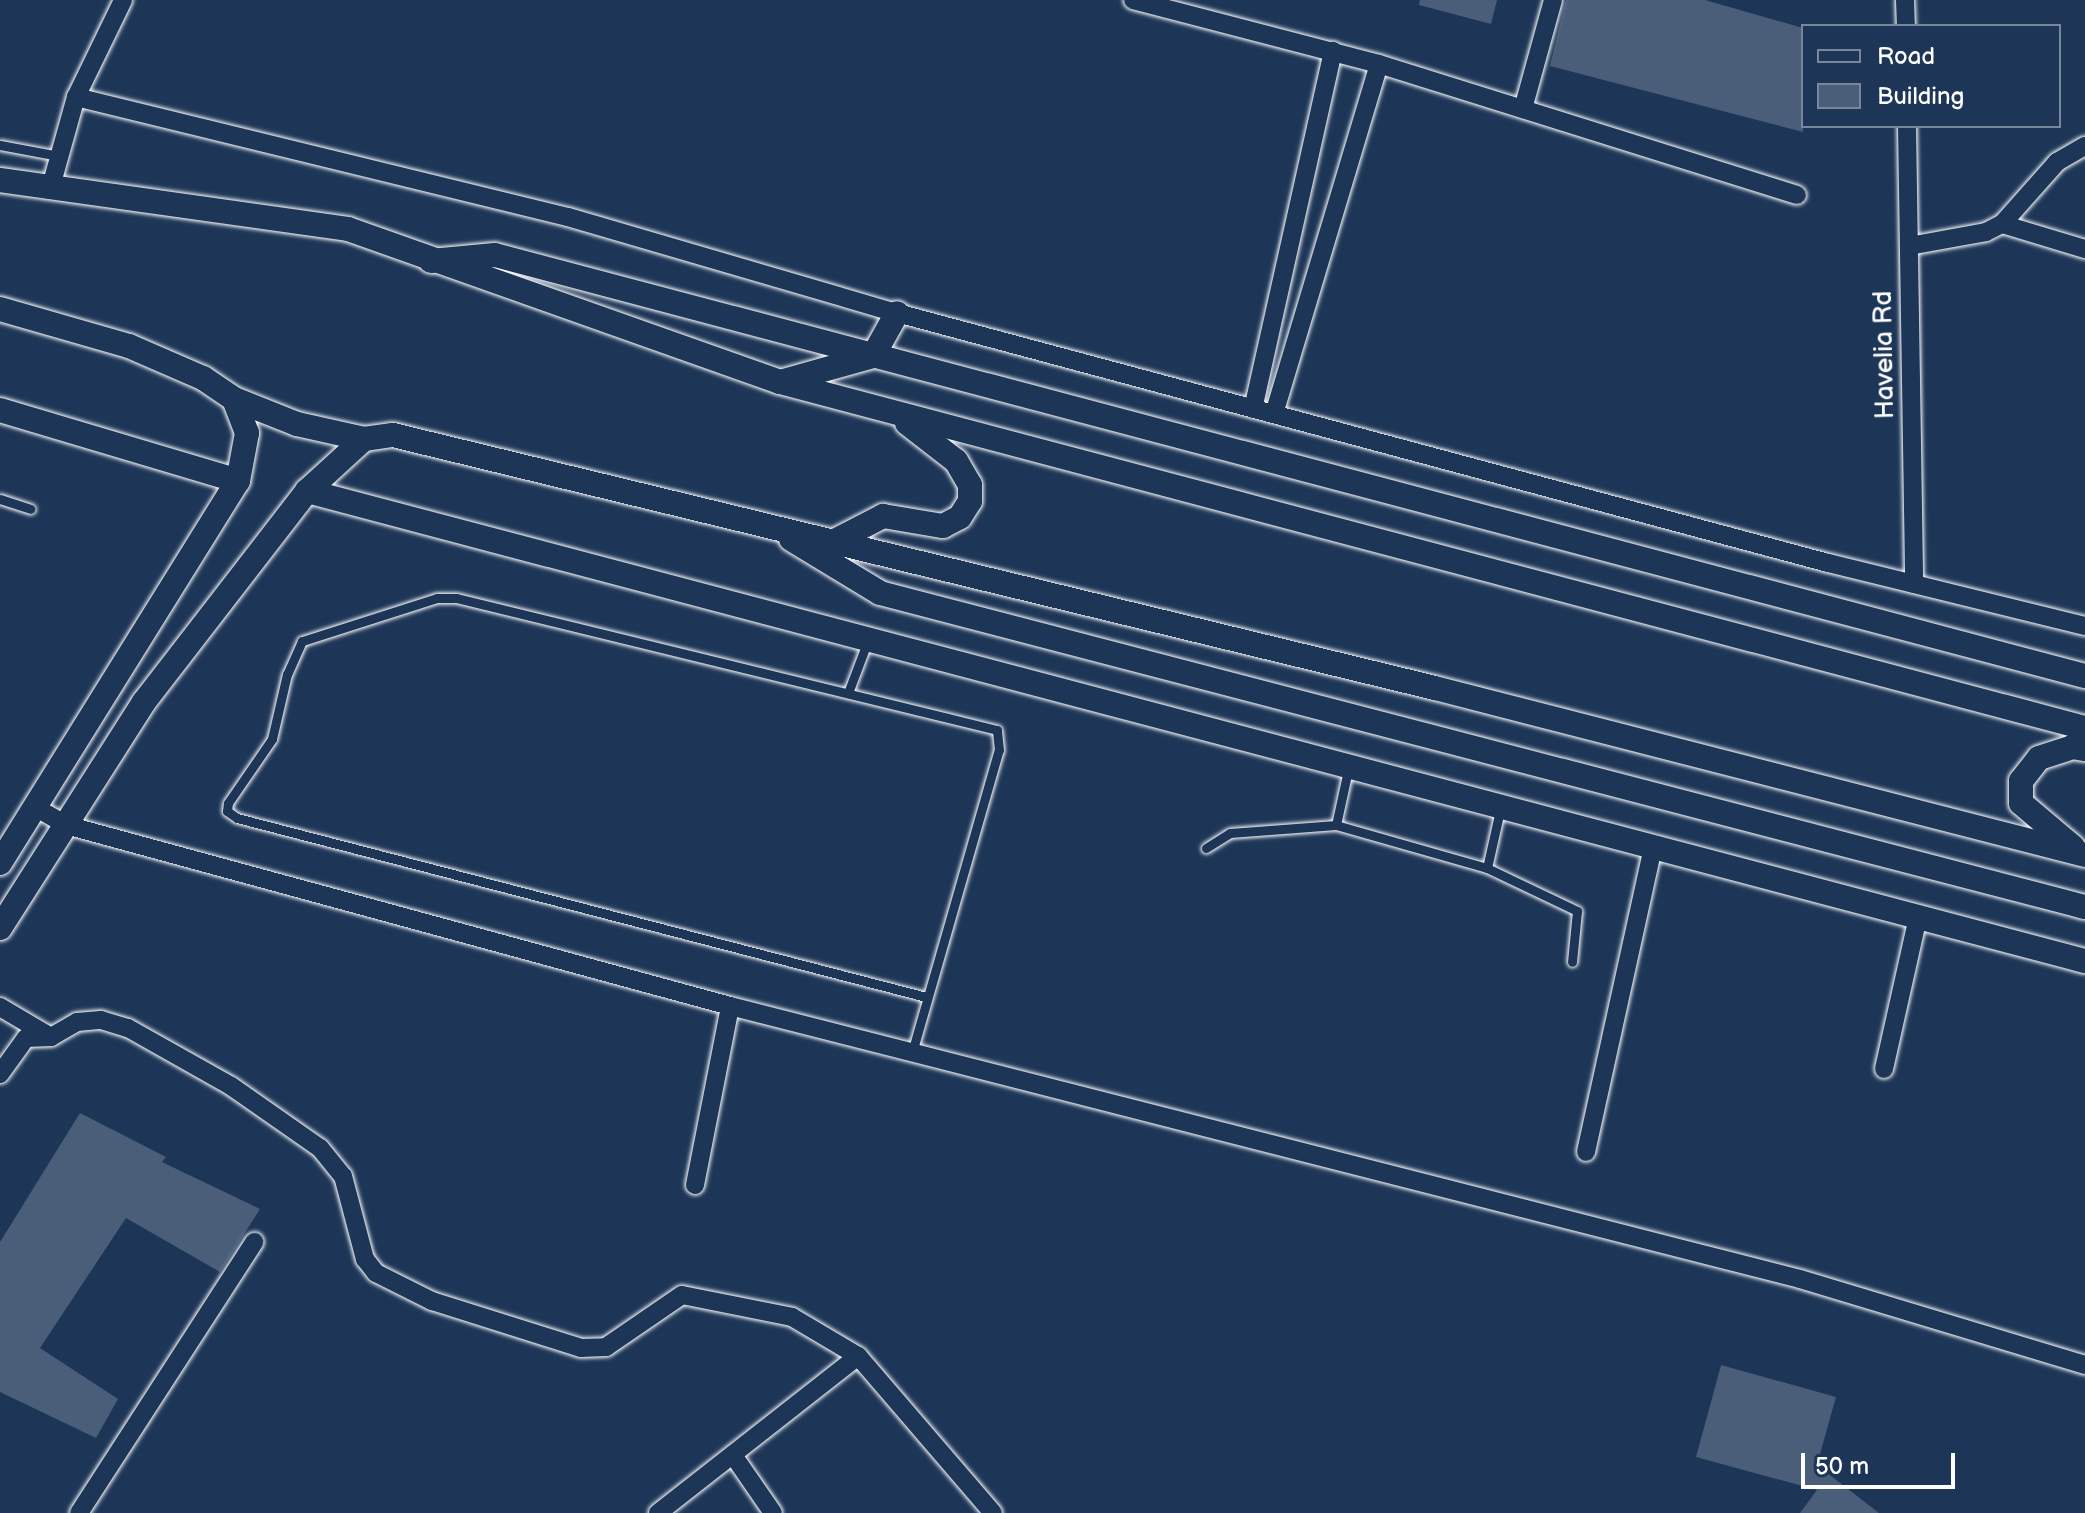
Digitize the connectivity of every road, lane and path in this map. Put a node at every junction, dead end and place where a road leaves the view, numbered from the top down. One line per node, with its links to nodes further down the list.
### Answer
1 (123, 0): 8 (street)
2 (1133, 0): 6 (street)
3 (1553, 0): 9 (street)
4 (1905, 0): 5 (street)
5 (1906, 24)
6 (1333, 51): 7 (street); 26 (street)
7 (1379, 64): 9 (street); 29 (street)
8 (76, 97): 13 (street); 22 (street)
9 (1523, 109): 16 (street)
10 (1907, 128): 18 (street, Havelia Rd)
11 (0, 145): 13 (lane)
12 (2085, 146): 17 (street)
13 (59, 156): 15 (street)
14 (0, 180): 15 (street)
15 (50, 190): 20 (street)
16 (1797, 195)
17 (2002, 224): 18 (street); 19 (street)
18 (1909, 246): 37 (street, Havelia Rd)
19 (2085, 249)
20 (430, 261): 23 (street); 24 (street)
21 (0, 309): 25 (street)
22 (897, 313): 23 (street); 26 (street)
23 (873, 356): 24 (street); 40 (street)
24 (780, 382): 28 (street)
25 (234, 399): 30 (street); 31 (street)
26 (1253, 409): 29 (street)
27 (0, 410): 31 (street)
28 (892, 413): 36 (street); 42 (street)
29 (1274, 414): 37 (street)
30 (364, 439): 32 (street); 35 (street)
31 (238, 481): 46 (street)
32 (307, 491): 39 (street); 47 (street)
33 (0, 499): 34 (lane)
34 (30, 509)
35 (778, 530): 36 (street); 54 (street)
36 (831, 543): 51 (street)
37 (1914, 584): 38 (street)
38 (2085, 626)
39 (868, 639): 41 (lane); 44 (street)
40 (2085, 676)
41 (848, 693): 59 (lane); 59 (lane)
42 (2085, 728)
43 (2085, 749): 51 (street)
44 (1349, 766): 45 (street); 48 (lane)
45 (1501, 806): 49 (street); 53 (lane)
46 (35, 807): 47 (street); 52 (street)
47 (66, 825): 56 (street); 60 (street)
48 (1336, 825): 50 (lane); 53 (lane)
49 (1653, 846): 55 (street); 66 (street)
50 (1206, 848)
51 (2085, 855)
52 (0, 863)
53 (1487, 868): 58 (lane)
54 (2085, 907)
55 (1918, 917): 57 (street); 64 (street)
56 (0, 928)
57 (2085, 961)
58 (1572, 962)
59 (926, 997): 63 (lane)
60 (730, 1006): 63 (street); 67 (street)
61 (0, 1007): 62 (street)
62 (51, 1037): 65 (street); 69 (street)
63 (913, 1049): 70 (street)
64 (1884, 1069)
65 (0, 1074)
66 (1586, 1152)
67 (695, 1185)
68 (254, 1242): 72 (street)
69 (858, 1356): 71 (street); 75 (street)
70 (2085, 1365)
71 (733, 1455): 73 (street); 74 (street)
72 (79, 1513)
73 (658, 1513)
74 (773, 1513)
75 (993, 1513)

